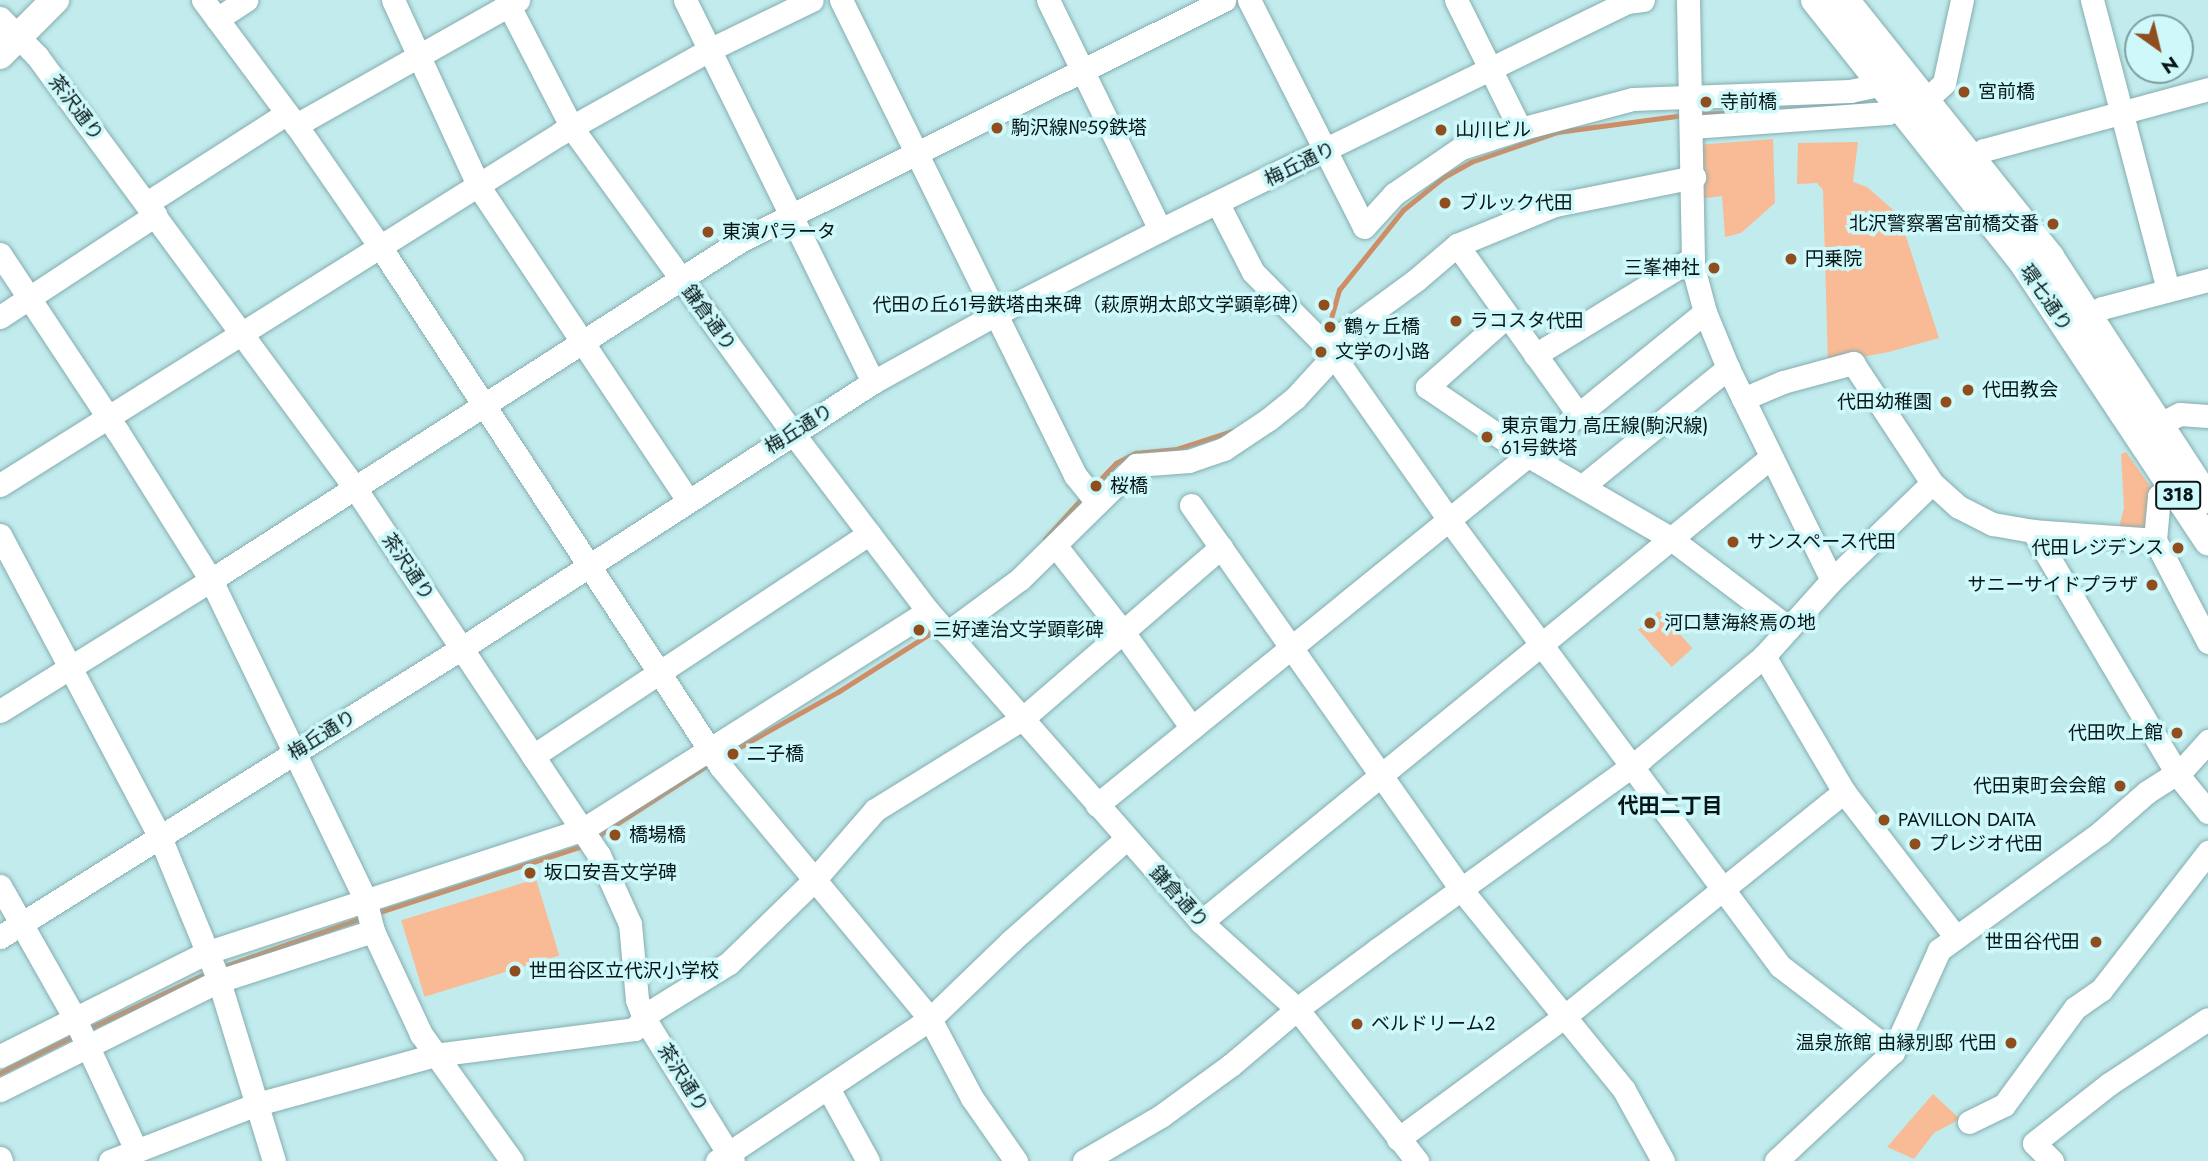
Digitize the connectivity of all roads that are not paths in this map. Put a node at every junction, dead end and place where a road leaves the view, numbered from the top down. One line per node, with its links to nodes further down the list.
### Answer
1 (55, 0): 20 (main road)
2 (203, 0): 19 (street)
3 (246, 0): 19 (street)
4 (393, 0): 22 (street)
5 (685, 0): 21 (street)
6 (812, 0): 21 (street)
7 (841, 0): 34 (street)
8 (1048, 0): 23 (street)
9 (1224, 0): 23 (street)
10 (1249, 0): 33 (street)
11 (1456, 0): 24 (street)
12 (1643, 0): 24 (street, 梅丘通り)
13 (1688, 0): 29 (street)
14 (1815, 0): 25 (main road, 環七通り / 318)
15 (1845, 0): 27 (main road, 環七通り / 318)
16 (1962, 0): 27 (street)
17 (2092, 0): 28 (street)
18 (511, 2): 22 (street); 31 (street, 鎌倉通り)
19 (217, 19): 30 (street)
20 (6, 36): 39 (street, 茶沢通り)
21 (709, 50): 31 (street); 40 (street)
22 (419, 56): 30 (street); 37 (street)
23 (1083, 69): 34 (street); 41 (street)
24 (1491, 70): 32 (street); 33 (street, 梅丘通り)
25 (1884, 84): 27 (main road, 環七通り / 318); 29 (street)
26 (2208, 89): 28 (street)
27 (1914, 103): 29 (street); 35 (main road, 環七通り / 318); 73 (main road, 環七通り / 318)
28 (2122, 113): 35 (street); 48 (street)
29 (1690, 115): 32 (street); 36 (street)
30 (291, 119): 39 (street); 43 (street)
31 (572, 128): 37 (street); 46 (street, 鎌倉通り)
32 (1520, 130): 33 (street)
33 (1325, 151): 38 (street, 梅丘通り)
34 (915, 152): 40 (street); 51 (street)
35 (1972, 159): 52 (main road, 環七通り / 318)
36 (1694, 177): 42 (street); 45 (street)
37 (479, 187): 43 (street); 56 (street)
38 (1218, 204): 41 (street, 梅丘通り); 57 (street)
39 (151, 209): 49 (street); 55 (street, 茶沢通り)
40 (791, 214): 46 (street); 60 (street)
41 (1160, 230): 51 (street, 梅丘通り)
42 (1457, 245): 53 (street); 57 (street)
43 (380, 247): 55 (street); 62 (street)
44 (0, 254): 49 (street)
45 (1693, 258): 50 (street); 58 (street)
46 (680, 278): 56 (street); 67 (street, 鎌倉通り)
47 (2208, 280): 48 (street)
48 (2168, 290): 52 (street)
49 (29, 298): 54 (street); 65 (street)
50 (1705, 312): 59 (street); 63 (street)
51 (996, 314): 60 (street, 梅丘通り); 75 (street)
52 (2089, 315): 66 (main road, 環七通り / 318)
53 (1507, 316): 58 (street); 68 (street)
54 (0, 317)
55 (243, 335): 65 (street); 74 (street, 茶沢通り)
56 (580, 342): 62 (street); 77 (street)
57 (1327, 348): 75 (street); 79 (street)
58 (1535, 355): 63 (street)
59 (1728, 368): 61 (street); 72 (street)
60 (873, 382): 67 (street, 梅丘通り)
61 (1743, 399): 69 (street); 70 (street)
62 (484, 405): 74 (street); 88 (street)
63 (1578, 414): 68 (street)
64 (2208, 416): 66 (street)
65 (108, 419): 71 (street); 89 (street)
66 (2160, 424): 76 (main road, 環七通り / 318)
67 (792, 432): 77 (street, 梅丘通り); 81 (street, 鎌倉通り)
68 (1527, 455): 72 (street); 79 (street)
69 (1770, 458): 83 (street); 90 (street)
70 (1932, 483): 80 (street); 90 (street)
71 (0, 485)
72 (1584, 485): 83 (street)
73 (2172, 485): 84 (street); 85 (main road, 環七通り / 318)
74 (355, 488): 89 (street); 97 (street, 茶沢通り)
75 (1090, 494): 86 (street)
76 (2208, 499)
77 (688, 500): 88 (street, 梅丘通り)
78 (1191, 505): 87 (street)
79 (1449, 520): 95 (street); 96 (street)
80 (2033, 531): 84 (street); 111 (street)
81 (869, 534): 91 (street, 鎌倉通り); 100 (street)
82 (0, 535): 99 (street)
83 (1670, 538): 92 (street); 95 (street)
84 (2155, 540): 94 (street)
85 (2208, 541)
86 (1055, 545): 91 (street); 93 (street)
87 (1221, 547): 93 (street); 96 (street)
88 (590, 565): 97 (street, 梅丘通り); 100 (street)
89 (211, 580): 99 (street); 105 (street)
90 (1832, 580): 92 (street)
91 (939, 624): 102 (street, 鎌倉通り); 108 (street)
92 (1789, 628): 98 (street)
93 (1123, 632): 102 (street); 103 (street)
94 (2208, 642)
95 (1542, 643): 109 (street); 110 (street)
96 (1291, 647): 103 (street); 110 (street)
97 (462, 648): 105 (street, 梅丘通り); 107 (street, 茶沢通り)
98 (1764, 656): 109 (street); 112 (street)
99 (70, 667): 101 (street); 118 (street)
100 (661, 674): 107 (street); 108 (street)
101 (0, 711)
102 (1022, 719): 114 (street, 鎌倉通り); 121 (street)
103 (1192, 728): 114 (street)
104 (2208, 741): 111 (street)
105 (296, 752): 118 (street, 梅丘通り); 125 (street)
106 (2208, 752): 113 (street)
107 (533, 756): 117 (street, 茶沢通り)
108 (714, 756): 117 (street); 121 (street)
109 (1633, 766): 123 (street); 124 (street)
110 (1380, 776): 123 (street); 126 (street)
111 (2173, 780): 115 (street); 116 (street); 128 (street)
112 (1844, 792): 124 (street); 128 (street)
113 (2208, 796)
114 (1097, 805): 119 (street, 鎌倉通り)
115 (2208, 812)
116 (2208, 822)
117 (585, 836): 125 (street); 133 (street, 茶沢通り)
118 (160, 837): 127 (street, 梅丘通り); 130 (street)
119 (1126, 839): 126 (street, 鎌倉通り); 134 (street)
120 (2208, 852): 143 (street)
121 (815, 879): 133 (street); 134 (street)
122 (0, 886): 127 (street)
123 (1460, 888): 131 (street); 132 (street)
124 (1722, 889): 132 (street); 137 (street)
125 (368, 914): 130 (street); 130 (street); 138 (street)
126 (1202, 922): 131 (street, 鎌倉通り)
127 (22, 924): 129 (street, 梅丘通り); 136 (street)
128 (1955, 936): 137 (street)
129 (0, 937)
130 (213, 966): 136 (street); 136 (street); 142 (street)
131 (1297, 1009): 144 (street, 鎌倉通り); 152 (street)
132 (1565, 1016): 144 (street); 154 (street)
133 (644, 1018): 138 (street); 146 (street, 茶沢通り)
134 (930, 1019): 140 (street); 151 (street)
135 (2208, 1019): 156 (street)
136 (80, 1030): 139 (street); 141 (street); 145 (street)
137 (1893, 1052): 155 (street)
138 (435, 1055): 142 (street); 149 (street)
139 (0, 1056)
140 (828, 1088): 146 (street); 150 (street)
141 (0, 1090)
142 (257, 1104): 145 (street); 148 (street)
143 (1969, 1122)
144 (1398, 1139): 153 (street, 鎌倉通り)
145 (136, 1150): 147 (street)
146 (726, 1158)
147 (110, 1161)
148 (274, 1161)
149 (512, 1161)
150 (868, 1161)
151 (1016, 1161)
152 (1084, 1161)
153 (1417, 1161)
154 (1663, 1161)
155 (1776, 1161)
156 (2052, 1161)

